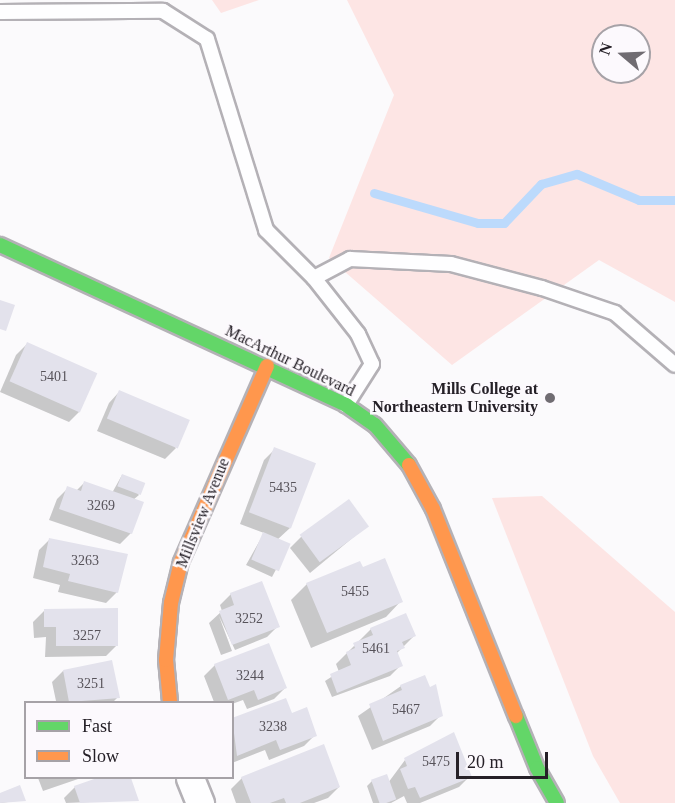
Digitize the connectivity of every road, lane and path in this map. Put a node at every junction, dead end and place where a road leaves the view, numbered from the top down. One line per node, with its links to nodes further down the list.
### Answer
1 (161, 6): 2 (lane); 4 (lane)
2 (0, 12)
3 (0, 245): 5 (main road, MacArthur Boulevard)
4 (314, 278): 6 (lane); 7 (lane)
5 (267, 366): 7 (main road, MacArthur Boulevard); 8 (main road, Millsview Avenue)
6 (675, 366)
7 (346, 405): 9 (main road, MacArthur Boulevard)
8 (170, 701)
9 (537, 768): 12 (main road); 13 (main road, MacArthur Boulevard)
10 (191, 779): 11 (street)
11 (200, 803)
12 (538, 803)
13 (557, 803)

